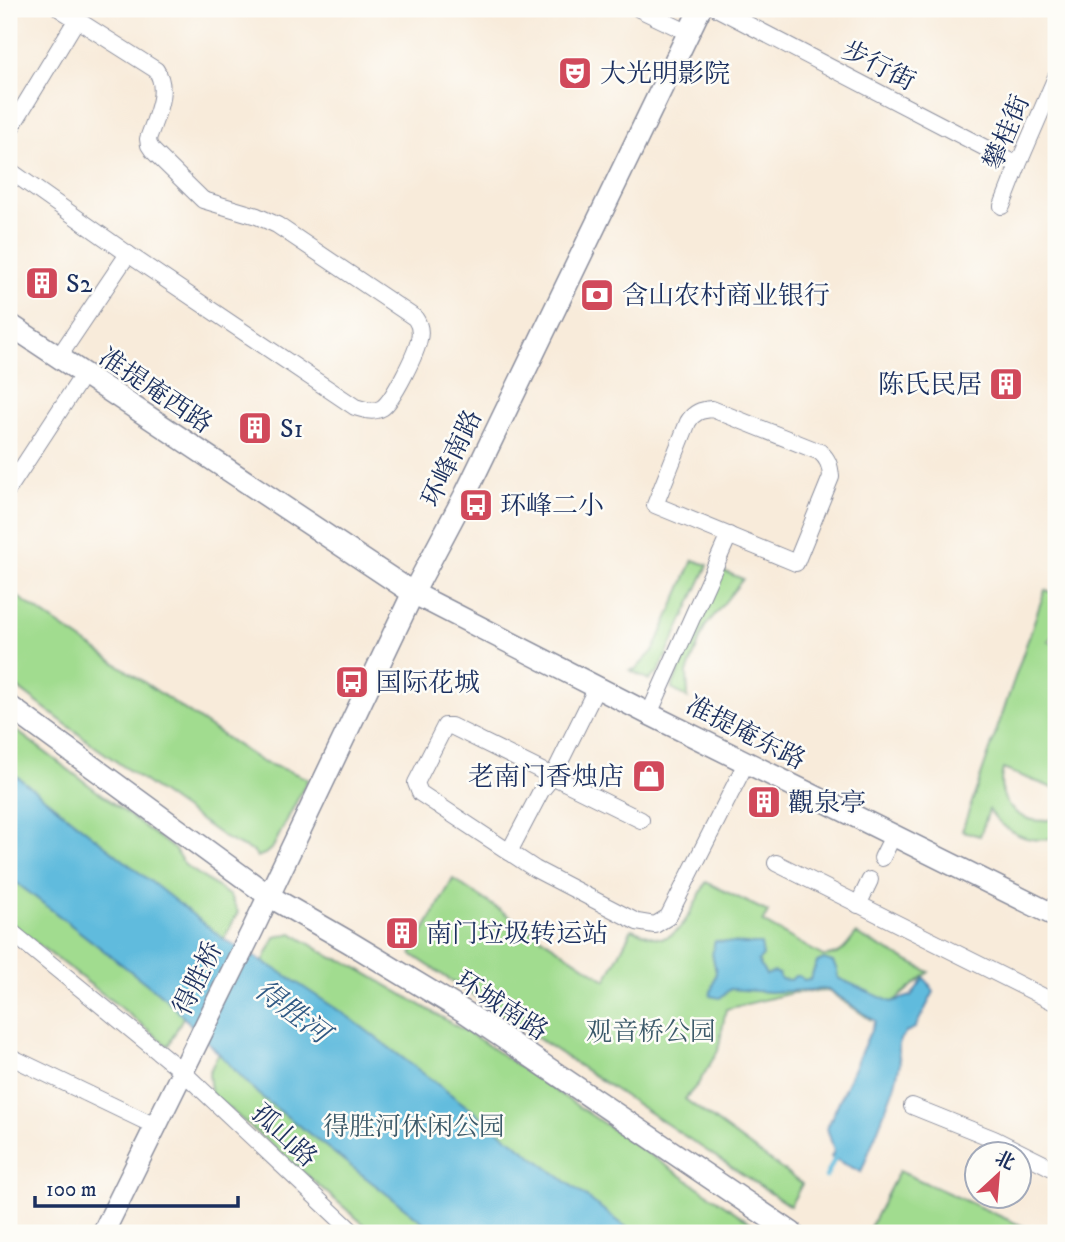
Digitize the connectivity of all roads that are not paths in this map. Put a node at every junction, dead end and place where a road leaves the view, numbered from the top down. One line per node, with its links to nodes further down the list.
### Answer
1 (60, 9): 5 (street)
2 (639, 9): 6 (street)
3 (700, 9): 6 (main road, 环峰南路)
4 (718, 9): 9 (street, 步行街)
5 (77, 19): 8 (street); 12 (street)
6 (689, 33): 18 (main road, 环峰南路)
7 (1056, 77): 9 (street, 攀桂街)
8 (9, 131)
9 (1018, 165): 11 (street, 攀桂街)
10 (9, 170): 12 (street)
11 (1002, 206)
12 (128, 254): 14 (street)
13 (9, 324): 14 (main road, 准提庵西路)
14 (58, 358): 15 (main road, 准提庵西路)
15 (83, 375): 16 (street); 18 (main road, 准提庵西路)
16 (9, 488)
17 (729, 536): 17 (street); 21 (street)
18 (413, 593): 19 (main road, 准提庵东路); 30 (main road, 环峰南路)
19 (597, 687): 21 (main road, 准提庵东路); 23 (street)
20 (9, 706): 30 (main road, 环城南路)
21 (649, 714): 22 (main road, 准提庵东路)
22 (746, 763): 25 (main road, 准提庵东路); 26 (street)
23 (553, 776): 24 (street); 26 (street); 26 (street)
24 (641, 820)
25 (893, 836): 27 (street); 32 (main road, 准提庵东路)
26 (509, 852)
27 (882, 858)
28 (776, 863): 31 (street)
29 (870, 880): 31 (street)
30 (269, 896): 34 (main road, 环峰南路); 43 (main road, 环城南路)
31 (858, 905): 35 (street)
32 (1056, 915)
33 (9, 930): 37 (street, 孤山路)
34 (252, 931): 37 (main road, 得胜桥)
35 (1056, 1003)
36 (9, 1056): 39 (street)
37 (183, 1072): 39 (main road); 42 (street, 孤山路)
38 (912, 1105): 40 (street)
39 (155, 1126): 41 (main road)
40 (1056, 1170)
41 (103, 1233)
42 (354, 1233)
43 (792, 1233)

